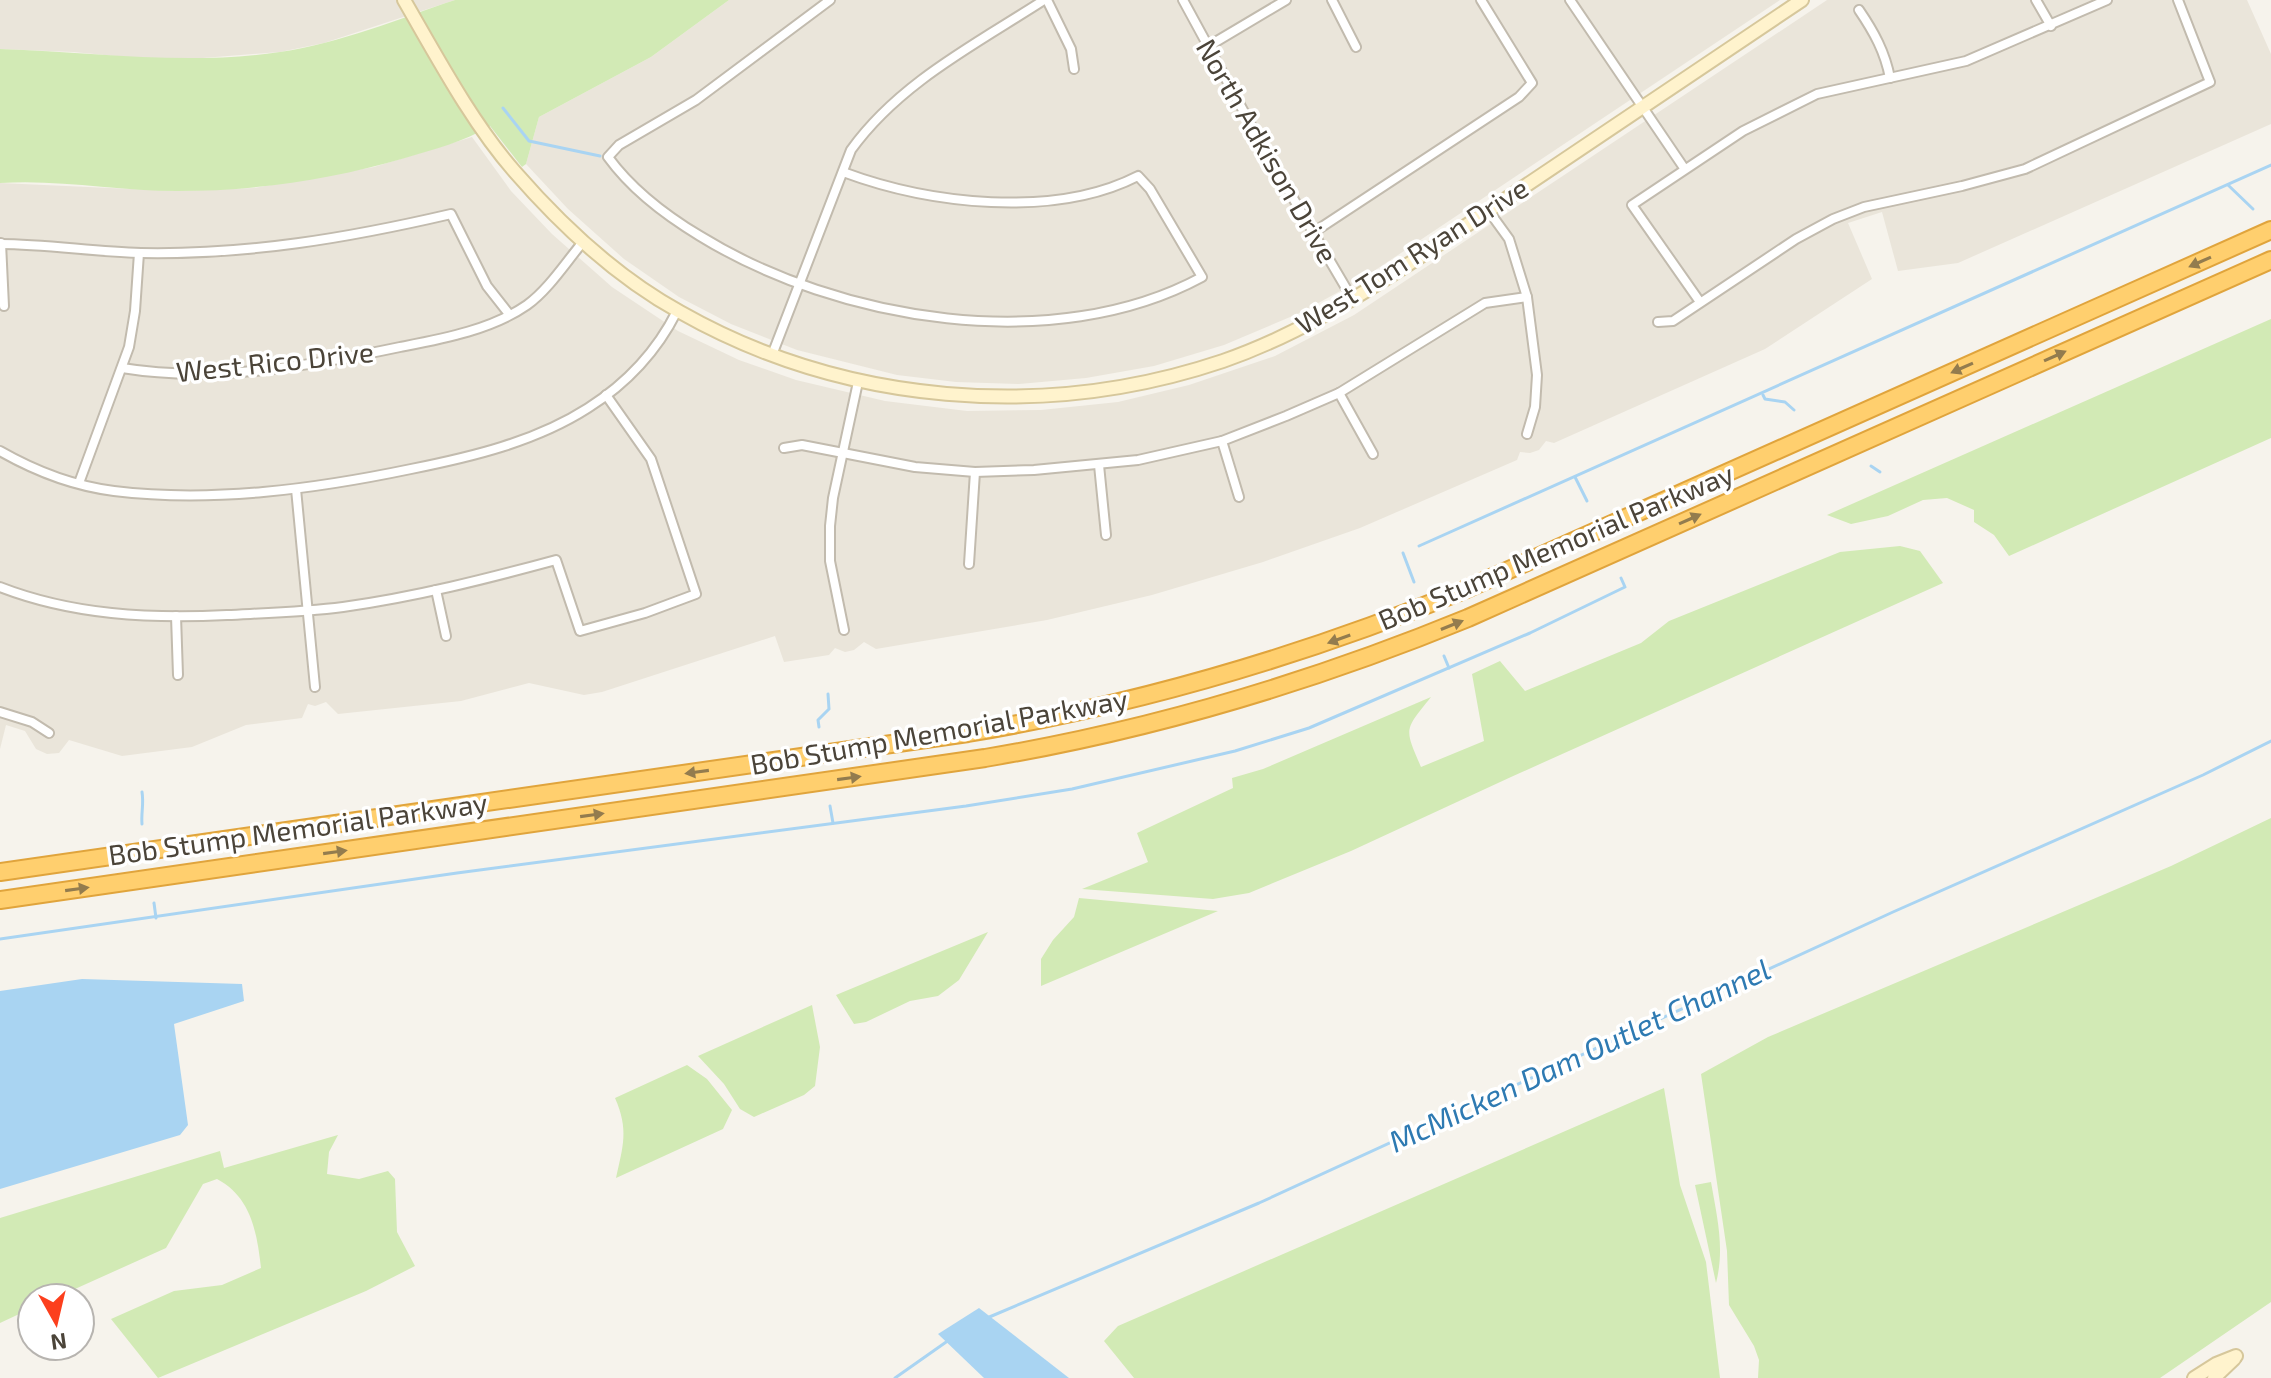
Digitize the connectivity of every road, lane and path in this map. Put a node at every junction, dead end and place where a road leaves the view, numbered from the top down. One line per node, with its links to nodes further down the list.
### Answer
1 (404, 0): 25 (street, West Tom Ryan Drive)
2 (830, 0): 29 (street)
3 (1045, 0): 17 (street); 21 (street)
4 (1183, 0): 15 (street, North Adkison Drive)
5 (1286, 0): 15 (street)
6 (1332, 0): 16 (street)
7 (1481, 0): 24 (street)
8 (1570, 0): 19 (street)
9 (1802, 0): 19 (street, West Tom Ryan Drive)
10 (2036, 0): 14 (street)
11 (2107, 0): 14 (street)
12 (2178, 0): 32 (street)
13 (1859, 10): 18 (street)
14 (2051, 26): 18 (street)
15 (1207, 47): 24 (street, North Adkison Drive)
16 (1356, 47)
17 (1074, 69)
18 (1890, 78): 20 (street)
19 (1642, 107): 20 (street); 22 (street, West Tom Ryan Drive)
20 (1684, 168): 32 (street)
21 (843, 172): 29 (street); 29 (street)
22 (1488, 210): 30 (street); 31 (street, West Tom Ryan Drive)
23 (2271, 230): 65 (highway, Bob Stump Memorial Parkway, one-way to 65)
24 (1314, 232): 31 (street, North Adkison Drive)
25 (583, 242): 34 (street, West Tom Ryan Drive); 35 (street, West Rico Drive)
26 (1, 244): 27 (street); 33 (street)
27 (139, 253): 35 (street); 38 (street)
28 (2271, 260): 66 (highway, Bob Stump Memorial Parkway, one-way to 28)
29 (800, 284): 37 (street)
30 (1527, 297): 40 (street); 42 (street)
31 (1353, 300): 39 (street, West Tom Ryan Drive)
32 (1700, 302): 36 (street)
33 (4, 306)
34 (677, 311): 37 (street, West Tom Ryan Drive); 41 (street)
35 (509, 314): 38 (street, West Rico Drive)
36 (1658, 322)
37 (771, 356): 39 (street, West Tom Ryan Drive)
38 (122, 368): 50 (street)
39 (858, 382): 46 (street)
40 (1339, 393): 43 (street); 47 (street)
41 (606, 395): 51 (street); 56 (street)
42 (1527, 434)
43 (1222, 441): 48 (street); 52 (street)
44 (784, 448): 46 (street)
45 (0, 451): 50 (street)
46 (844, 454): 49 (street); 59 (street)
47 (1373, 454)
48 (1099, 465): 49 (street); 53 (street)
49 (975, 472): 54 (street)
50 (79, 483): 51 (street)
51 (296, 489): 57 (street)
52 (1239, 497)
53 (1106, 535)
54 (969, 564)
55 (0, 587): 58 (street)
56 (436, 590): 57 (street); 60 (street)
57 (309, 610): 58 (street); 62 (street)
58 (176, 616): 61 (street)
59 (844, 630)
60 (446, 636)
61 (178, 675)
62 (315, 687)
63 (0, 712): 64 (street)
64 (49, 733)
65 (0, 872)
66 (0, 900)
67 (2220, 1373): 68 (street)
68 (2194, 1378)

